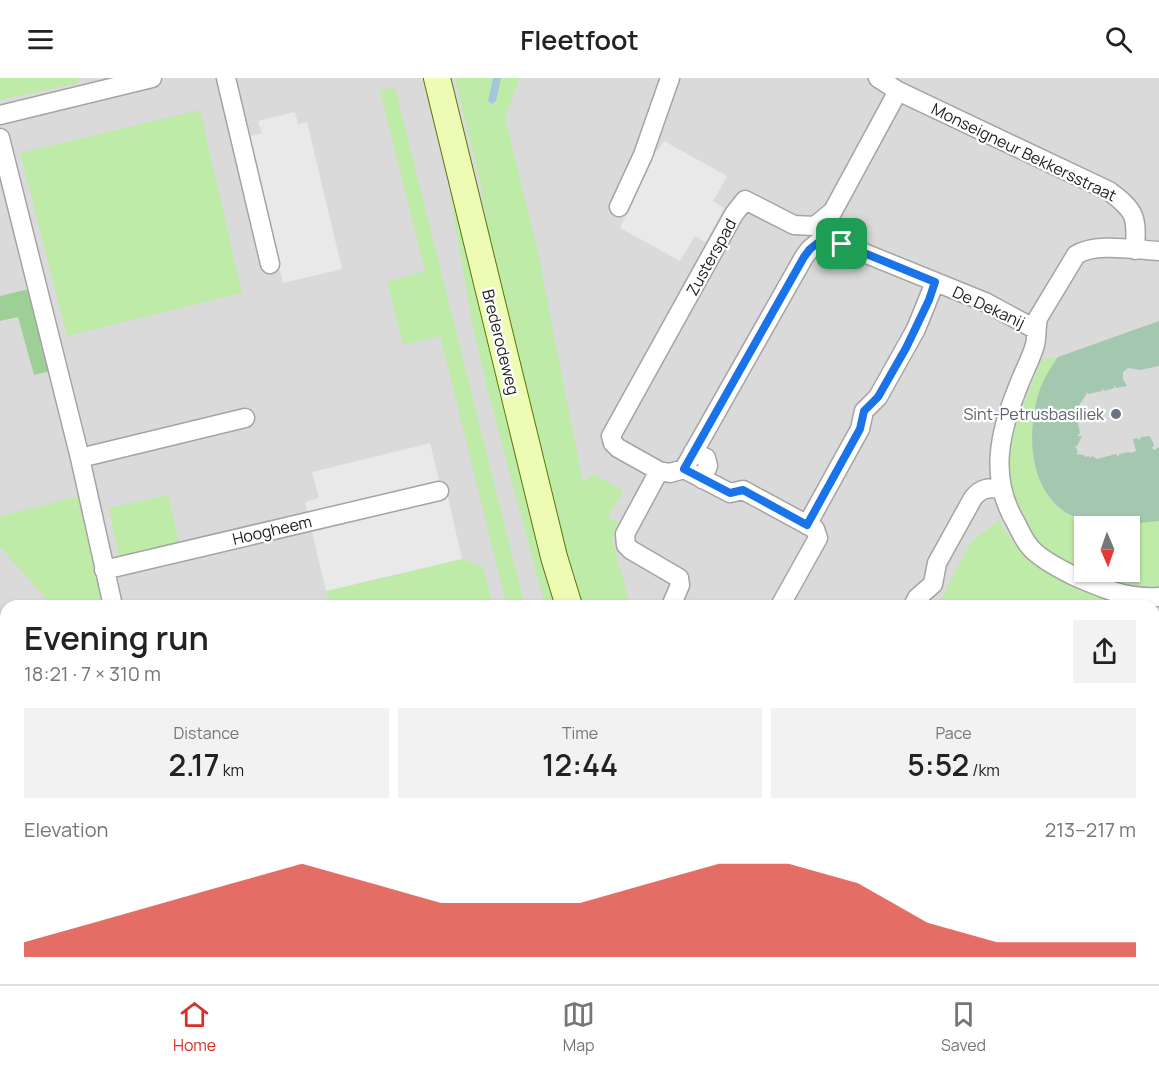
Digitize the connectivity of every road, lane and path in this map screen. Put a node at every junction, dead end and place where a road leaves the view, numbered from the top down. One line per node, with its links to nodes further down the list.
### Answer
1 (152, 78): 6 (street)
2 (226, 78): 13 (street)
3 (437, 78): 27 (main road, Brederodeweg)
4 (670, 78): 10 (street)
5 (878, 78): 7 (street, Monseigneur Bekkersstraat)
6 (96, 84): 8 (street)
7 (898, 91): 11 (street, Monseigneur Bekkersstraat); 20 (street, Zusterspad)
8 (0, 115)
9 (0, 138): 18 (street)
10 (619, 207)
11 (1135, 250): 12 (street); 15 (street)
12 (1159, 251)
13 (270, 264)
14 (935, 282): 15 (street, De Dekanij); 17 (street, De Dekanij); 24 (street)
15 (1035, 329): 22 (street)
16 (245, 418): 18 (street)
17 (693, 452): 19 (street); 21 (street)
18 (80, 458): 25 (street)
19 (684, 469): 20 (street); 21 (street)
20 (659, 471): 28 (street)
21 (702, 479): 24 (street)
22 (1001, 489): 30 (street); 31 (street)
23 (439, 491): 25 (street, Hoogheem)
24 (806, 524): 29 (street)
25 (105, 570): 26 (street)
26 (112, 600)
27 (567, 600)
28 (674, 600)
29 (783, 600)
30 (916, 600)
31 (1145, 600)

